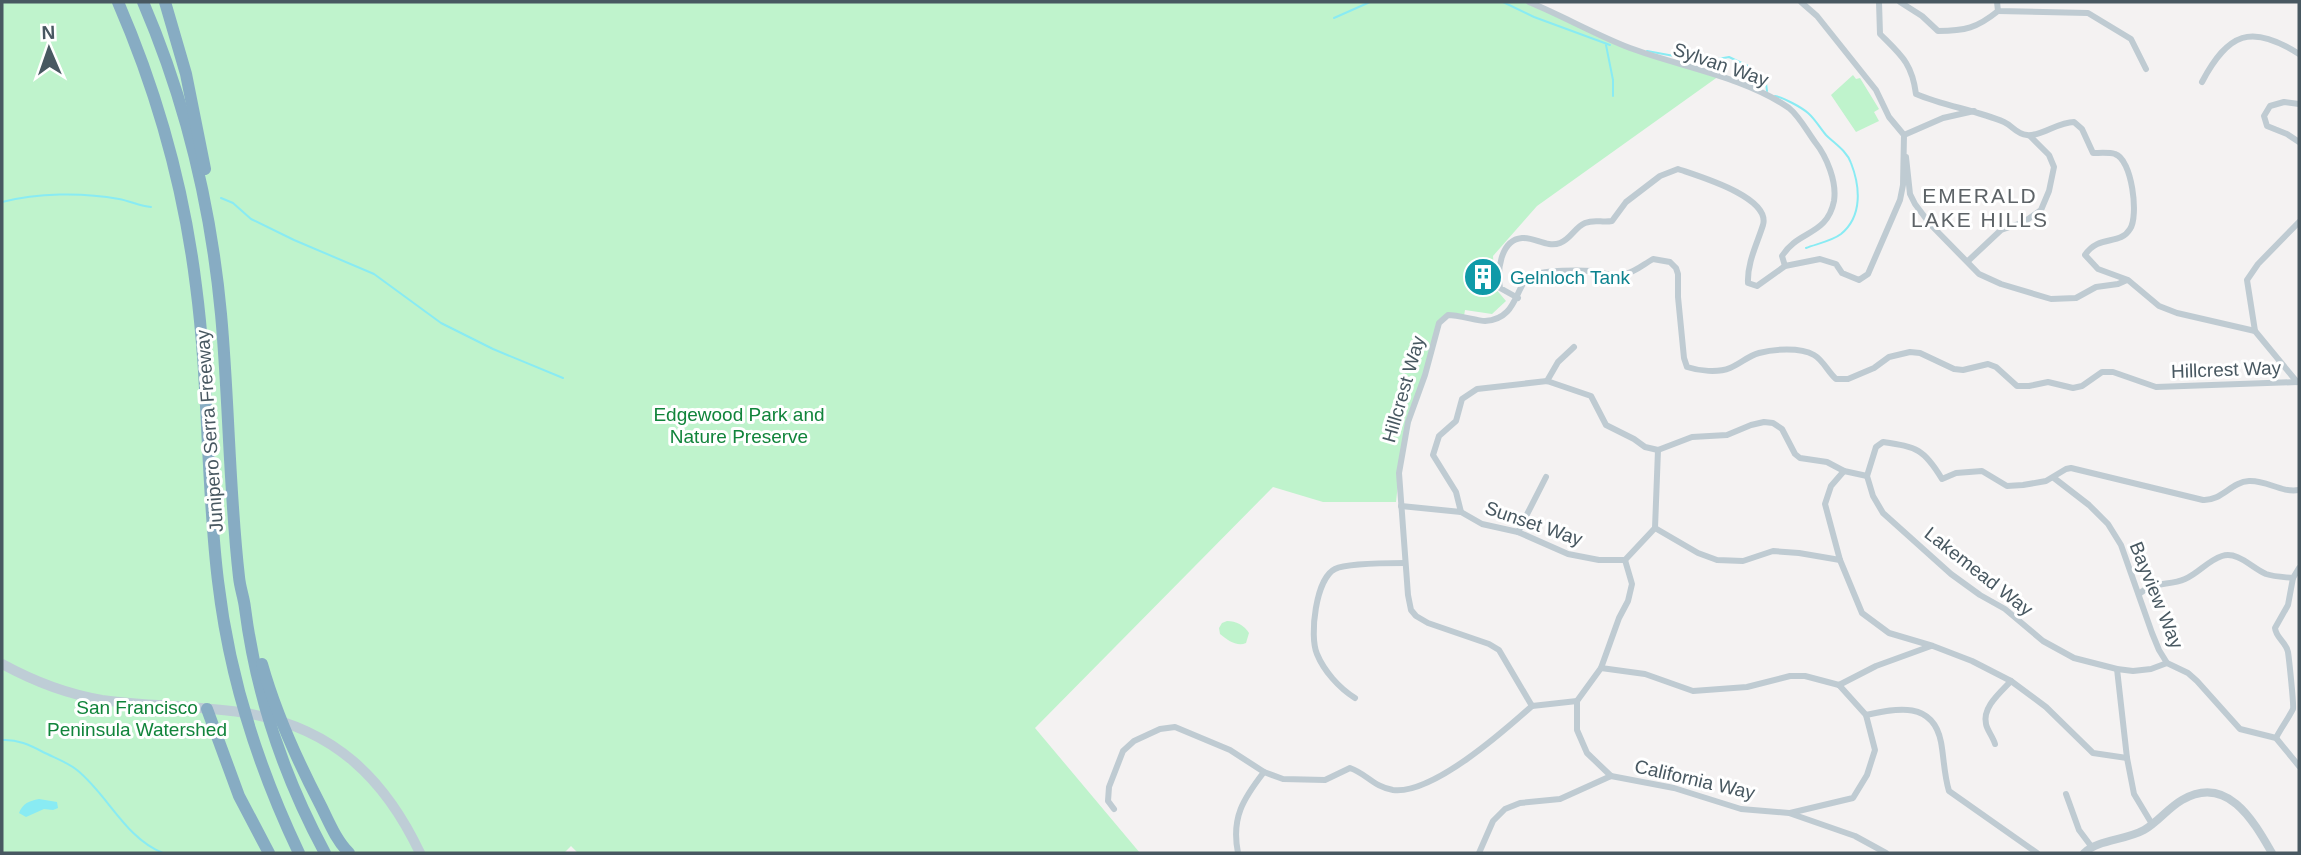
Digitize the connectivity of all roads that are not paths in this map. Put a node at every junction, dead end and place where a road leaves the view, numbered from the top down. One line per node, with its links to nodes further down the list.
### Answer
1 (115, 2): 72 (highway, Junipero Serra Freeway)
2 (143, 2): 19 (highway)
3 (165, 2): 19 (highway)
4 (1529, 2): 24 (street, Sylvan Way)
5 (1801, 2): 15 (street)
6 (1879, 2): 14 (street)
7 (1900, 2): 9 (street)
8 (1997, 2): 9 (street)
9 (1998, 10): 11 (street)
10 (2299, 54): 12 (street)
11 (2146, 69)
12 (2202, 82)
13 (2299, 104): 17 (street)
14 (1974, 111): 15 (street); 16 (street)
15 (1905, 135): 18 (street)
16 (2030, 136): 23 (street); 25 (street)
17 (2299, 142)
18 (1903, 152): 23 (street); 24 (street)
19 (198, 154): 47 (highway, Junipero Serra Freeway)
20 (2299, 222): 21 (street)
21 (2293, 230): 22 (street); 27 (street)
22 (2299, 237)
23 (1968, 261): 25 (street)
24 (1785, 266): 26 (street)
25 (2128, 280): 27 (street)
26 (1518, 298): 30 (street, Hillcrest Way); 37 (street, Hillcrest Way)
27 (2255, 331): 30 (street)
28 (1574, 347): 29 (street)
29 (1547, 381): 31 (street); 38 (street)
30 (2298, 382)
31 (1658, 450): 32 (street); 39 (street)
32 (1844, 471): 33 (street); 41 (street)
33 (1867, 476): 35 (street); 52 (street, Lakemead Way)
34 (1546, 477): 40 (street)
35 (2054, 478): 36 (street); 46 (street, Bayview Way)
36 (2299, 490)
37 (1401, 506): 38 (street, Sunset Way); 43 (street, Hillcrest Way)
38 (1461, 512): 40 (street, Sunset Way)
39 (1655, 528): 41 (street); 42 (street)
40 (1518, 532): 42 (street, Sunset Way)
41 (1840, 559): 48 (street)
42 (1625, 560): 51 (street)
43 (1405, 563): 55 (street); 57 (street, Hillcrest Way)
44 (2299, 568): 45 (street)
45 (2293, 578): 46 (street); 60 (street)
46 (2139, 594): 49 (street, Bayview Way)
47 (245, 606): 73 (highway, Junipero Serra Freeway); 74 (highway)
48 (1933, 646): 53 (street); 54 (street)
49 (2167, 663): 52 (street, Lakemead Way); 60 (street, Bayview Way)
50 (2, 664): 58 (main road)
51 (1601, 668): 54 (street); 56 (street)
52 (2117, 669): 62 (street)
53 (2011, 681): 61 (street); 62 (street)
54 (1839, 685): 59 (street)
55 (1355, 698)
56 (1577, 701): 57 (street); 65 (street)
57 (1532, 706): 64 (street)
58 (207, 709): 71 (highway); 75 (main road)
59 (1866, 715): 68 (street); 79 (street)
60 (2276, 738): 63 (street)
61 (1995, 744)
62 (2127, 758): 69 (street)
63 (2299, 766)
64 (1264, 772): 67 (street); 76 (street)
65 (1611, 776): 68 (street, California Way); 77 (street, California Way)
66 (2066, 794): 70 (street)
67 (1114, 809)
68 (1788, 813): 78 (street, California Way)
69 (2152, 824): 70 (street); 80 (street)
70 (2087, 850)
71 (269, 853)
72 (299, 853)
73 (325, 853)
74 (349, 853)
75 (421, 853)
76 (1238, 853)
77 (1479, 853)
78 (1886, 853)
79 (2037, 853)
80 (2272, 853)

